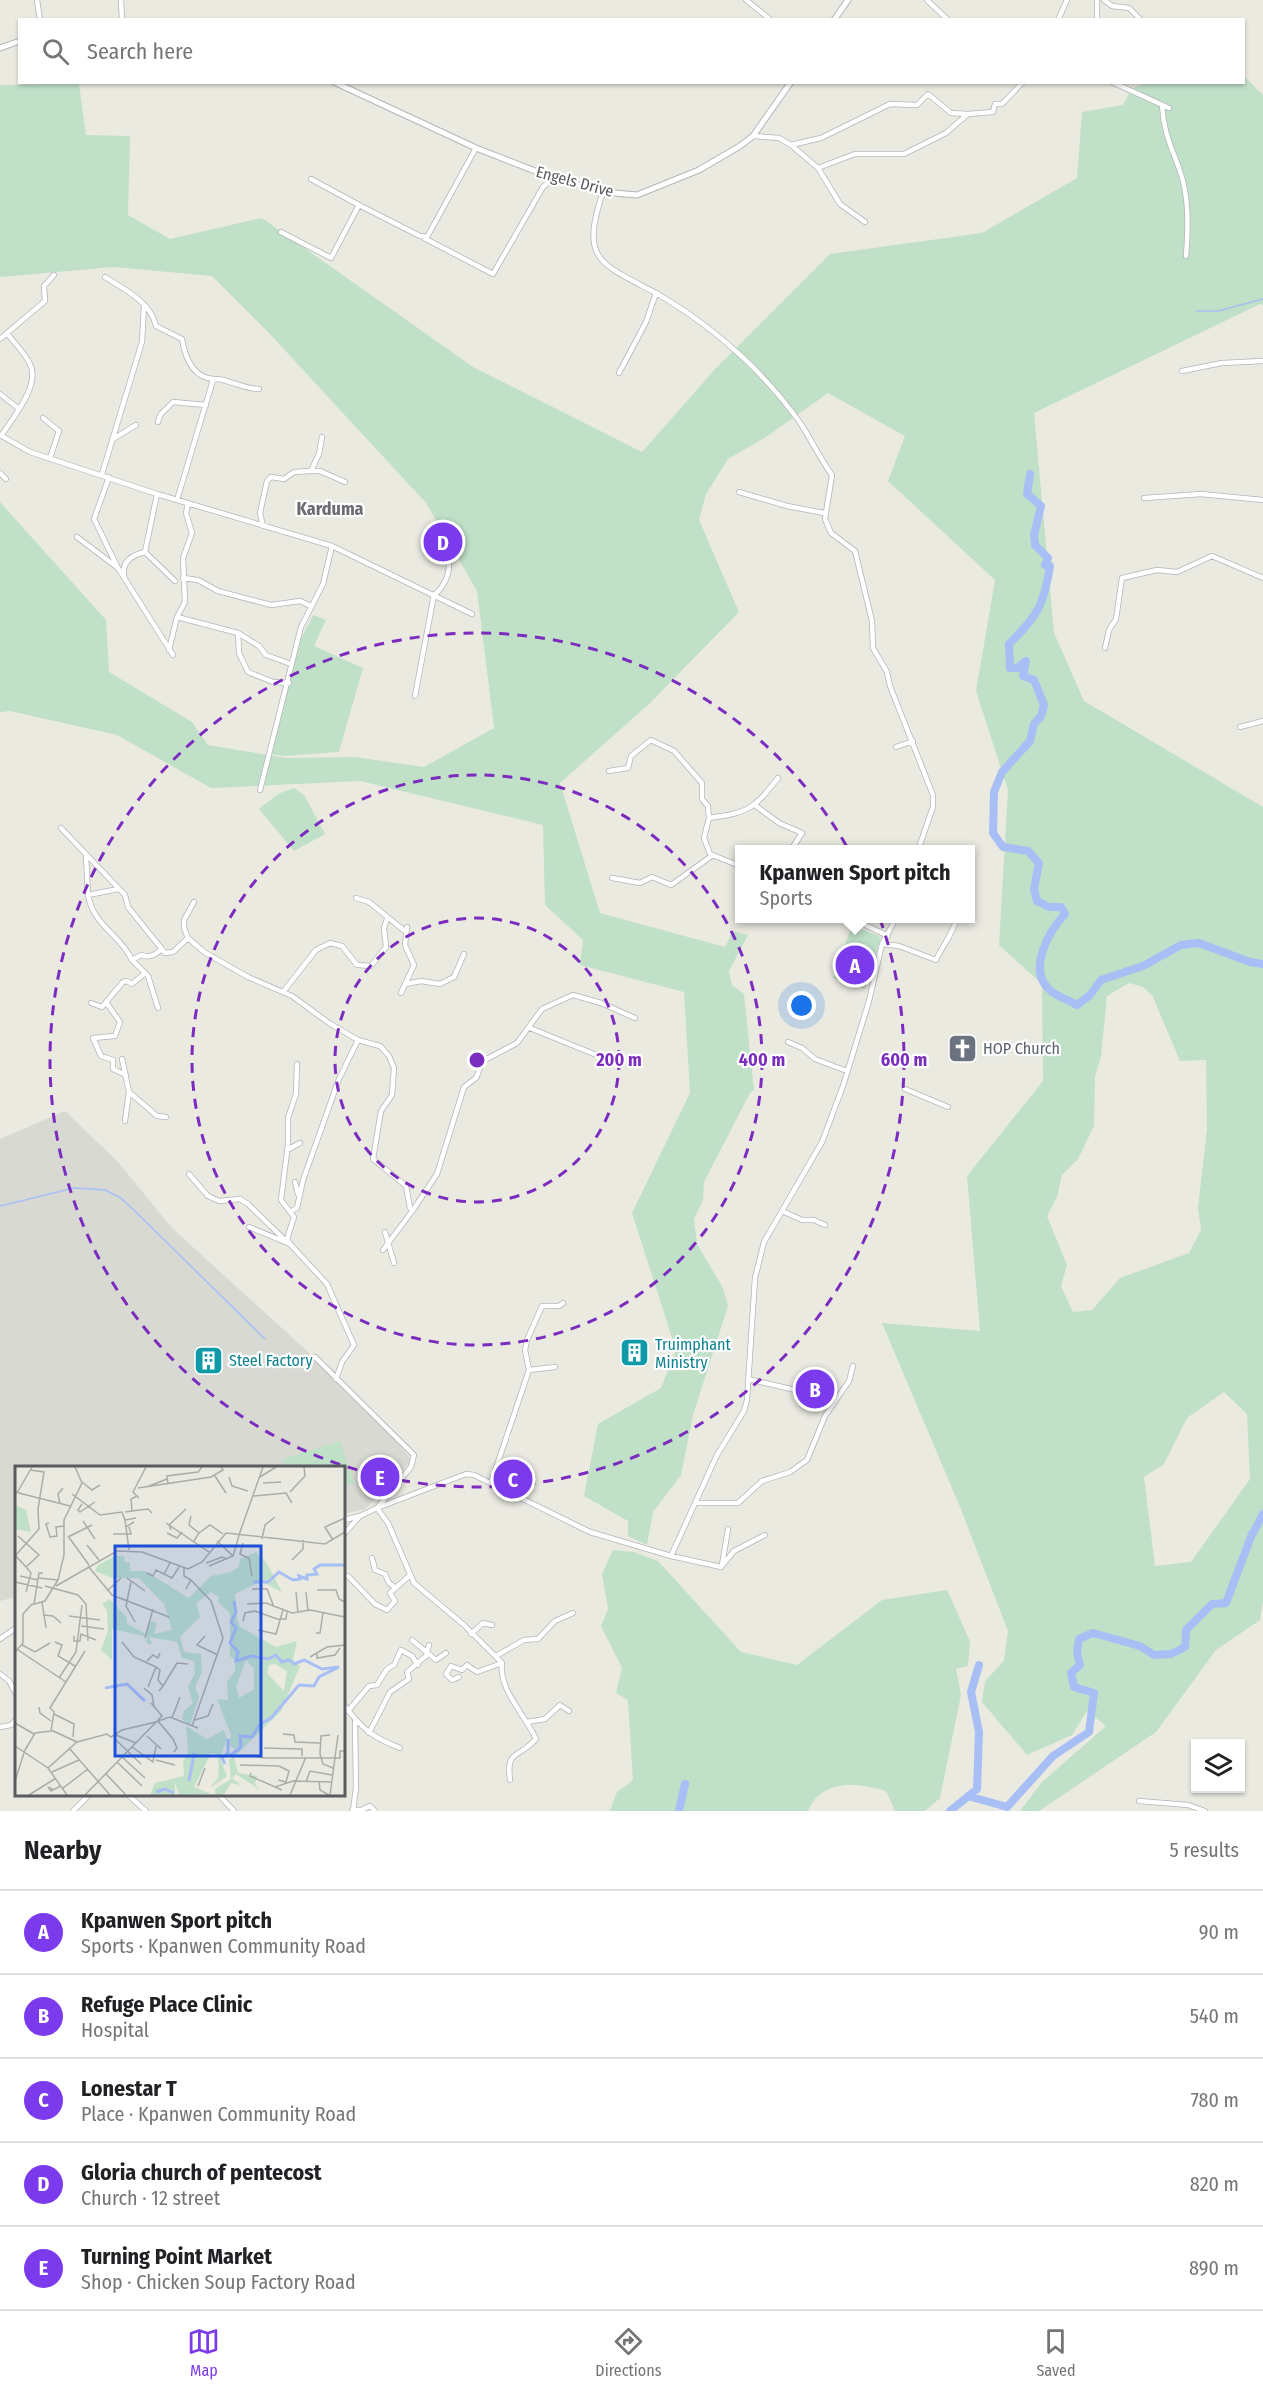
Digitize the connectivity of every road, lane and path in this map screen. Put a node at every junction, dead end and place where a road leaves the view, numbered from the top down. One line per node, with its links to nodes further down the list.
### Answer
1 (37, 0): 9 (street)
2 (121, 0): 10 (street)
3 (746, 0): 11 (street)
4 (848, 0): 12 (street)
5 (927, 0): 13 (street)
6 (1067, 0): 14 (street)
7 (1097, 0): 15 (street)
8 (1104, 0): 16 (street)
9 (40, 18)
10 (122, 18)
11 (768, 18)
12 (835, 18)
13 (946, 18)
14 (1059, 18)
15 (1097, 18)
16 (1139, 18)
17 (18, 42): 18 (street)
18 (0, 48)
19 (338, 84): 28 (street, Engels Drive)
20 (790, 84): 26 (street, Engels Drive)
21 (1021, 84): 25 (street)
22 (1116, 84): 23 (street)
23 (1162, 105): 24 (street); 37 (street)
24 (1169, 108)
25 (968, 114): 27 (street); 29 (street)
26 (753, 136): 27 (street); 32 (street, Engels Drive)
27 (791, 145): 29 (street)
28 (476, 148): 30 (street, Engels Drive); 36 (street)
29 (818, 168): 34 (street)
30 (553, 178): 32 (street, Engels Drive); 36 (street)
31 (311, 179): 33 (street)
32 (603, 192): 40 (street)
33 (359, 205): 35 (street); 36 (street)
34 (865, 222)
35 (281, 232)
36 (424, 238)
37 (1186, 256)
38 (54, 274): 42 (street)
39 (105, 277): 41 (street)
40 (656, 293): 46 (street); 71 (street)
41 (144, 304): 47 (street); 57 (street)
42 (7, 333): 43 (street); 51 (street)
43 (0, 339)
44 (1263, 361): 45 (street)
45 (1182, 371)
46 (619, 373)
47 (213, 380): 48 (street); 50 (street)
48 (260, 389)
49 (0, 394): 51 (street)
50 (206, 405): 53 (street); 68 (street)
51 (20, 409): 55 (street)
52 (43, 418): 58 (street)
53 (158, 422)
54 (136, 425): 57 (street)
55 (0, 435): 58 (street)
56 (322, 437): 59 (street)
57 (113, 439): 61 (street)
58 (50, 458): 61 (street)
59 (311, 471): 64 (street); 72 (street)
60 (0, 473): 63 (street)
61 (102, 474): 62 (street)
62 (110, 477): 66 (street); 77 (street)
63 (6, 478)
64 (345, 482)
65 (739, 492): 71 (street)
66 (157, 494): 68 (street); 76 (street)
67 (1144, 498): 69 (street)
68 (177, 500): 70 (street)
69 (1263, 500)
70 (188, 503): 72 (street); 79 (street)
71 (824, 513): 95 (street)
72 (263, 526): 74 (street)
73 (77, 537): 77 (street)
74 (332, 546): 82 (street); 83 (street)
75 (446, 551): 82 (street)
76 (145, 552): 78 (street); 81 (street)
77 (118, 568): 78 (street)
78 (124, 575): 88 (street)
79 (183, 578): 83 (street); 85 (street)
80 (1263, 578): 87 (street)
81 (175, 580)
82 (434, 595): 84 (street); 92 (street)
83 (311, 606): 90 (street)
84 (472, 614)
85 (177, 617): 86 (street); 88 (street)
86 (238, 633): 90 (street); 91 (street)
87 (1105, 648)
88 (169, 650): 89 (street)
89 (173, 655)
90 (291, 664): 91 (street)
91 (289, 683): 99 (street)
92 (415, 696)
93 (1263, 721): 94 (street)
94 (1240, 727)
95 (913, 741): 96 (street); 104 (street)
96 (896, 747)
97 (609, 771): 101 (street)
98 (778, 778): 100 (street)
99 (260, 790)
100 (756, 806): 101 (street); 103 (street)
101 (709, 818): 106 (street)
102 (61, 828): 105 (street)
103 (793, 845)
104 (919, 845)
105 (86, 855): 109 (street); 110 (street)
106 (713, 855): 107 (street); 108 (street)
107 (735, 865)
108 (612, 878)
109 (118, 889): 110 (street); 120 (street)
110 (88, 895): 122 (street)
111 (356, 898): 113 (street)
112 (194, 902): 118 (street)
113 (387, 919): 124 (street); 125 (street)
114 (861, 923): 117 (street)
115 (894, 923): 117 (street)
116 (955, 923): 119 (street)
117 (888, 936): 119 (street)
118 (188, 938): 120 (street); 125 (street)
119 (882, 944): 137 (street)
120 (162, 949): 122 (street)
121 (464, 954): 124 (street)
122 (132, 960): 123 (street)
123 (145, 973): 127 (street); 129 (street)
124 (406, 984): 126 (street)
125 (283, 992): 132 (street)
126 (401, 993)
127 (106, 1002): 128 (street); 138 (street)
128 (91, 1003)
129 (158, 1008)
130 (635, 1018): 131 (street)
131 (530, 1028): 134 (street); 149 (street)
132 (358, 1040): 148 (street); 149 (street)
133 (789, 1042): 137 (street)
134 (594, 1054)
135 (122, 1059): 138 (street)
136 (297, 1065): 145 (street)
137 (847, 1071): 150 (street)
138 (126, 1075): 140 (street)
139 (905, 1089): 141 (street)
140 (129, 1092): 142 (street); 143 (street)
141 (948, 1107)
142 (166, 1117)
143 (125, 1121)
144 (300, 1143): 145 (street)
145 (287, 1150): 151 (street)
146 (189, 1174): 156 (street)
147 (295, 1182): 148 (street)
148 (298, 1194): 151 (street)
149 (414, 1210): 155 (street)
150 (782, 1210): 152 (street); 165 (street)
151 (290, 1212): 156 (street)
152 (825, 1225)
153 (249, 1227): 156 (street)
154 (386, 1232): 155 (street)
155 (388, 1243): 157 (street); 158 (street)
156 (290, 1244): 164 (street)
157 (383, 1250)
158 (394, 1263)
159 (563, 1303): 163 (street)
160 (315, 1357): 164 (street)
161 (853, 1366): 166 (street)
162 (555, 1367): 163 (street)
163 (529, 1370): 167 (street)
164 (336, 1379): 169 (street)
165 (747, 1379): 166 (street); 168 (street)
166 (833, 1403): 168 (street)
167 (491, 1483): 169 (street); 175 (street)
168 (695, 1503): 175 (street)
169 (377, 1508): 170 (street); 179 (street)
170 (360, 1516): 171 (street); 173 (street)
171 (345, 1520)
172 (728, 1529): 177 (street)
173 (345, 1533)
174 (765, 1535): 177 (street)
175 (671, 1556): 177 (street)
176 (372, 1558): 180 (street)
177 (721, 1566)
178 (348, 1576): 180 (street)
179 (409, 1576): 180 (street); 184 (street)
180 (396, 1588)
181 (573, 1613): 190 (street)
182 (492, 1625): 184 (street)
183 (15, 1632): 185 (street)
184 (471, 1634): 190 (street)
185 (0, 1639)
186 (412, 1640): 189 (street)
187 (429, 1645): 189 (street)
188 (446, 1653): 189 (street)
189 (426, 1654): 192 (street)
190 (496, 1656): 191 (street)
191 (502, 1663): 194 (street); 201 (street)
192 (418, 1665): 197 (street); 203 (street)
193 (0, 1674): 195 (street)
194 (459, 1677)
195 (15, 1692)
196 (345, 1706): 197 (street)
197 (348, 1711): 200 (street)
198 (569, 1711): 201 (street)
199 (15, 1721): 202 (street)
200 (355, 1722): 203 (street); 213 (street)
201 (527, 1722): 205 (street)
202 (0, 1727)
203 (369, 1733): 204 (street)
204 (400, 1748)
205 (510, 1780)
206 (88, 1796): 210 (street)
207 (129, 1796): 211 (street)
208 (220, 1796): 212 (street)
209 (1139, 1801): 215 (street)
210 (73, 1811)
211 (146, 1811)
212 (234, 1811)
213 (353, 1811): 214 (street)
214 (375, 1811)
215 (1205, 1811)

